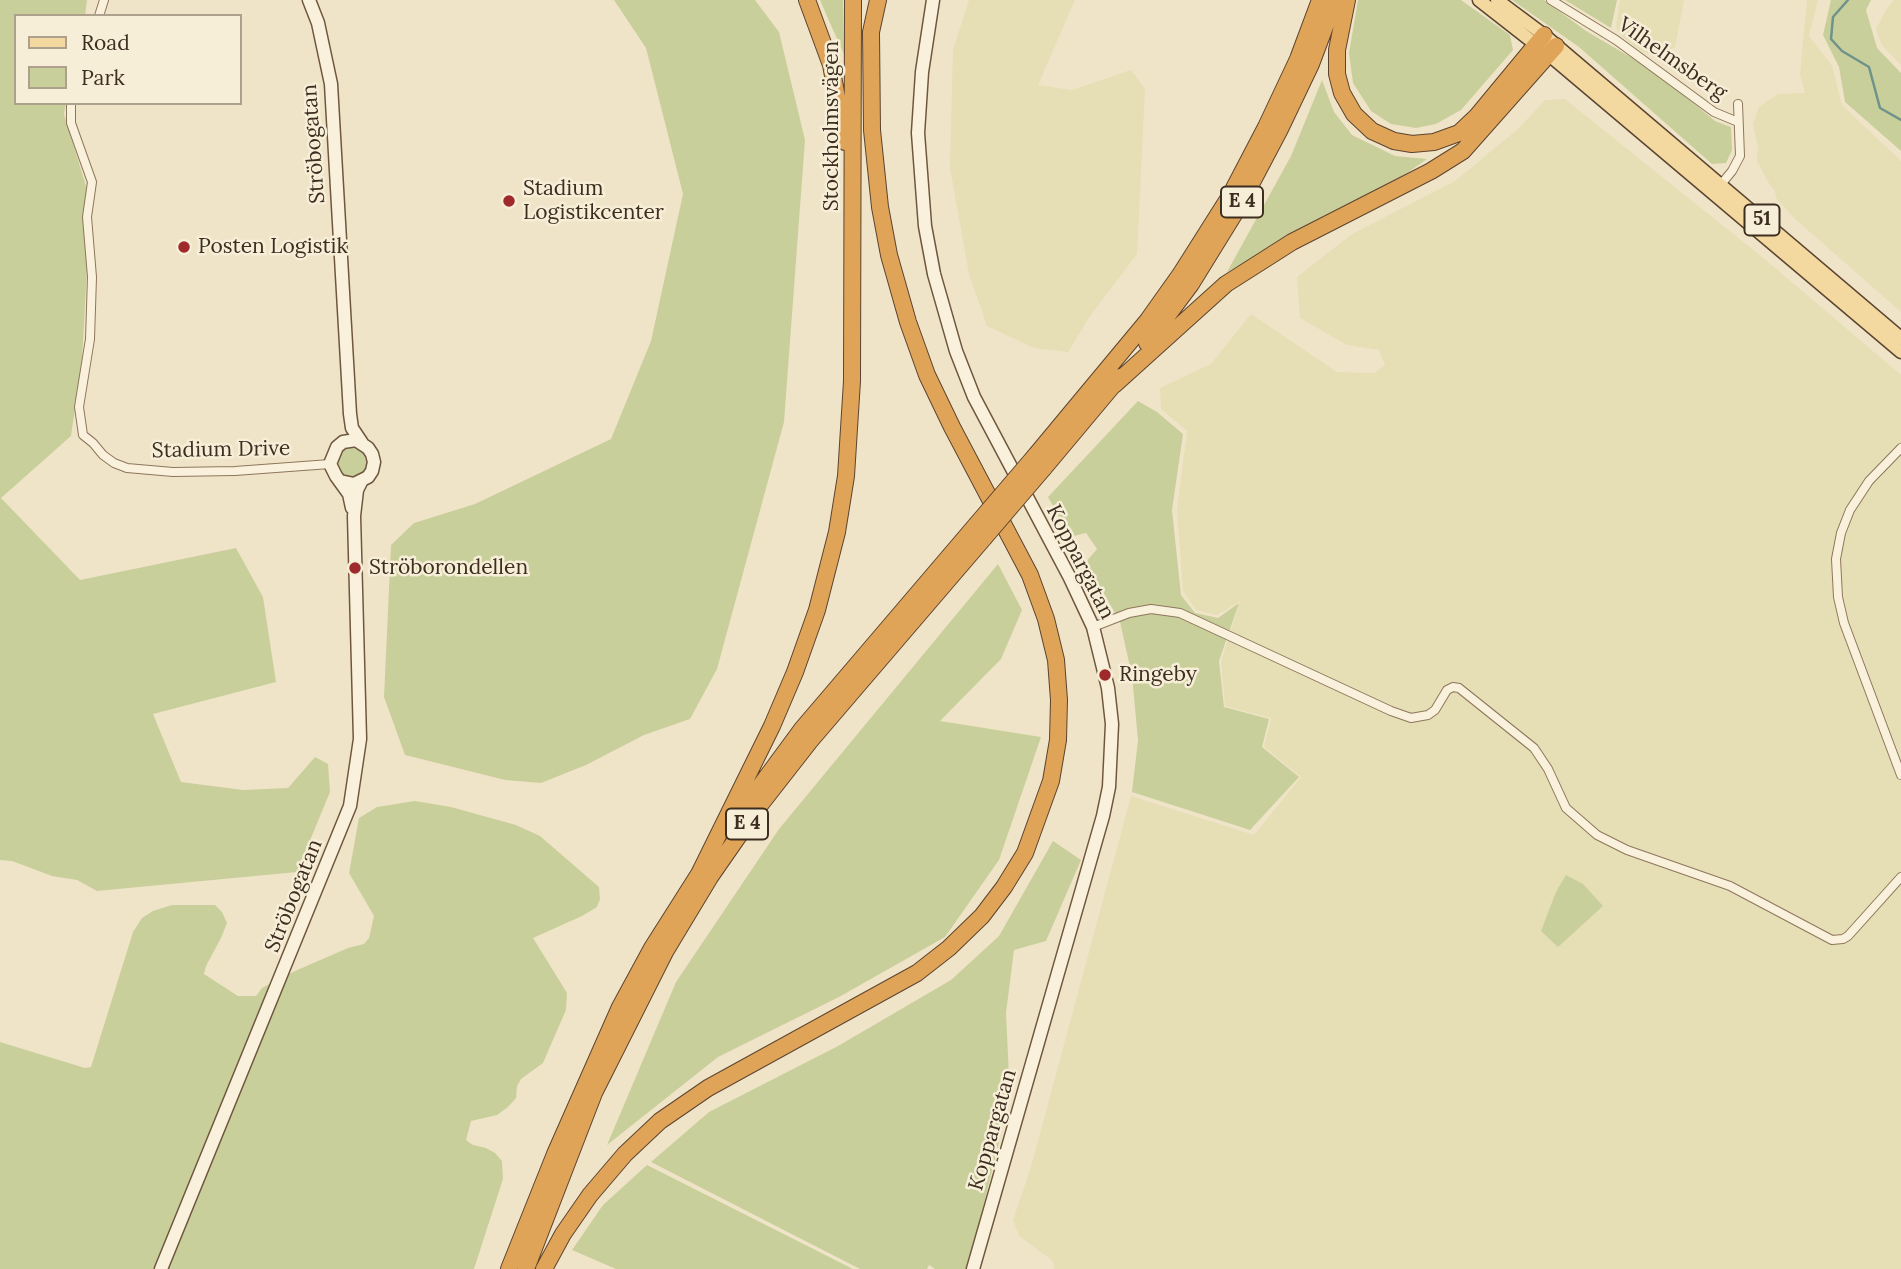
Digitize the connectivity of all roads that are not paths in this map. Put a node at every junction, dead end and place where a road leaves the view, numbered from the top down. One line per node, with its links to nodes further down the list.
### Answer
1 (309, 0): 23 (street, Ströbogatan)
2 (807, 0): 18 (highway)
3 (853, 0): 18 (highway, Stockholmsvägen)
4 (871, 0): 13 (highway, Stockholmsvägen)
5 (878, 0): 13 (highway)
6 (933, 0): 33 (street, Koppargatan)
7 (1320, 0): 27 (highway, E 4)
8 (1335, 0): 22 (highway, E 4)
9 (1347, 0): 14 (highway)
10 (1479, 0): 14 (main road, 51)
11 (1497, 0): 14 (main road, 51)
12 (1551, 0): 17 (street, Vilhelmsberg)
13 (871, 32): 42 (highway)
14 (1546, 45): 19 (main road, 51); 22 (highway)
15 (1738, 104): 17 (street, Vilhelmsberg)
16 (71, 105): 28 (street, Stadium Drive)
17 (1738, 122): 19 (street, Vilhelmsberg)
18 (853, 188): 35 (highway, Stockholmsvägen)
19 (1717, 189): 20 (main road, 51); 21 (main road, 51)
20 (1901, 338)
21 (1901, 352)
22 (1114, 385): 27 (highway, E 4)
23 (350, 414): 24 (street, Ströbogatan); 25 (street, Ströbogatan)
24 (343, 442): 25 (street); 28 (street)
25 (362, 443): 30 (street)
26 (1901, 448): 34 (street)
27 (1039, 463): 32 (highway, E 4, bridge)
28 (330, 464): 29 (street)
29 (340, 481): 30 (street); 31 (street, Ströbogatan)
30 (361, 482): 31 (street, Ströbogatan)
31 (354, 516): 38 (street, Ströbogatan)
32 (980, 531): 35 (highway, E 4); 41 (highway, E 4)
33 (1093, 627): 36 (street); 43 (street, Koppargatan)
34 (1901, 775)
35 (699, 874): 37 (highway, E 4)
36 (1901, 877)
37 (524, 1231): 39 (highway); 40 (highway, E 4)
38 (161, 1269)
39 (500, 1269)
40 (509, 1269)
41 (526, 1269)
42 (544, 1269)
43 (973, 1269)

